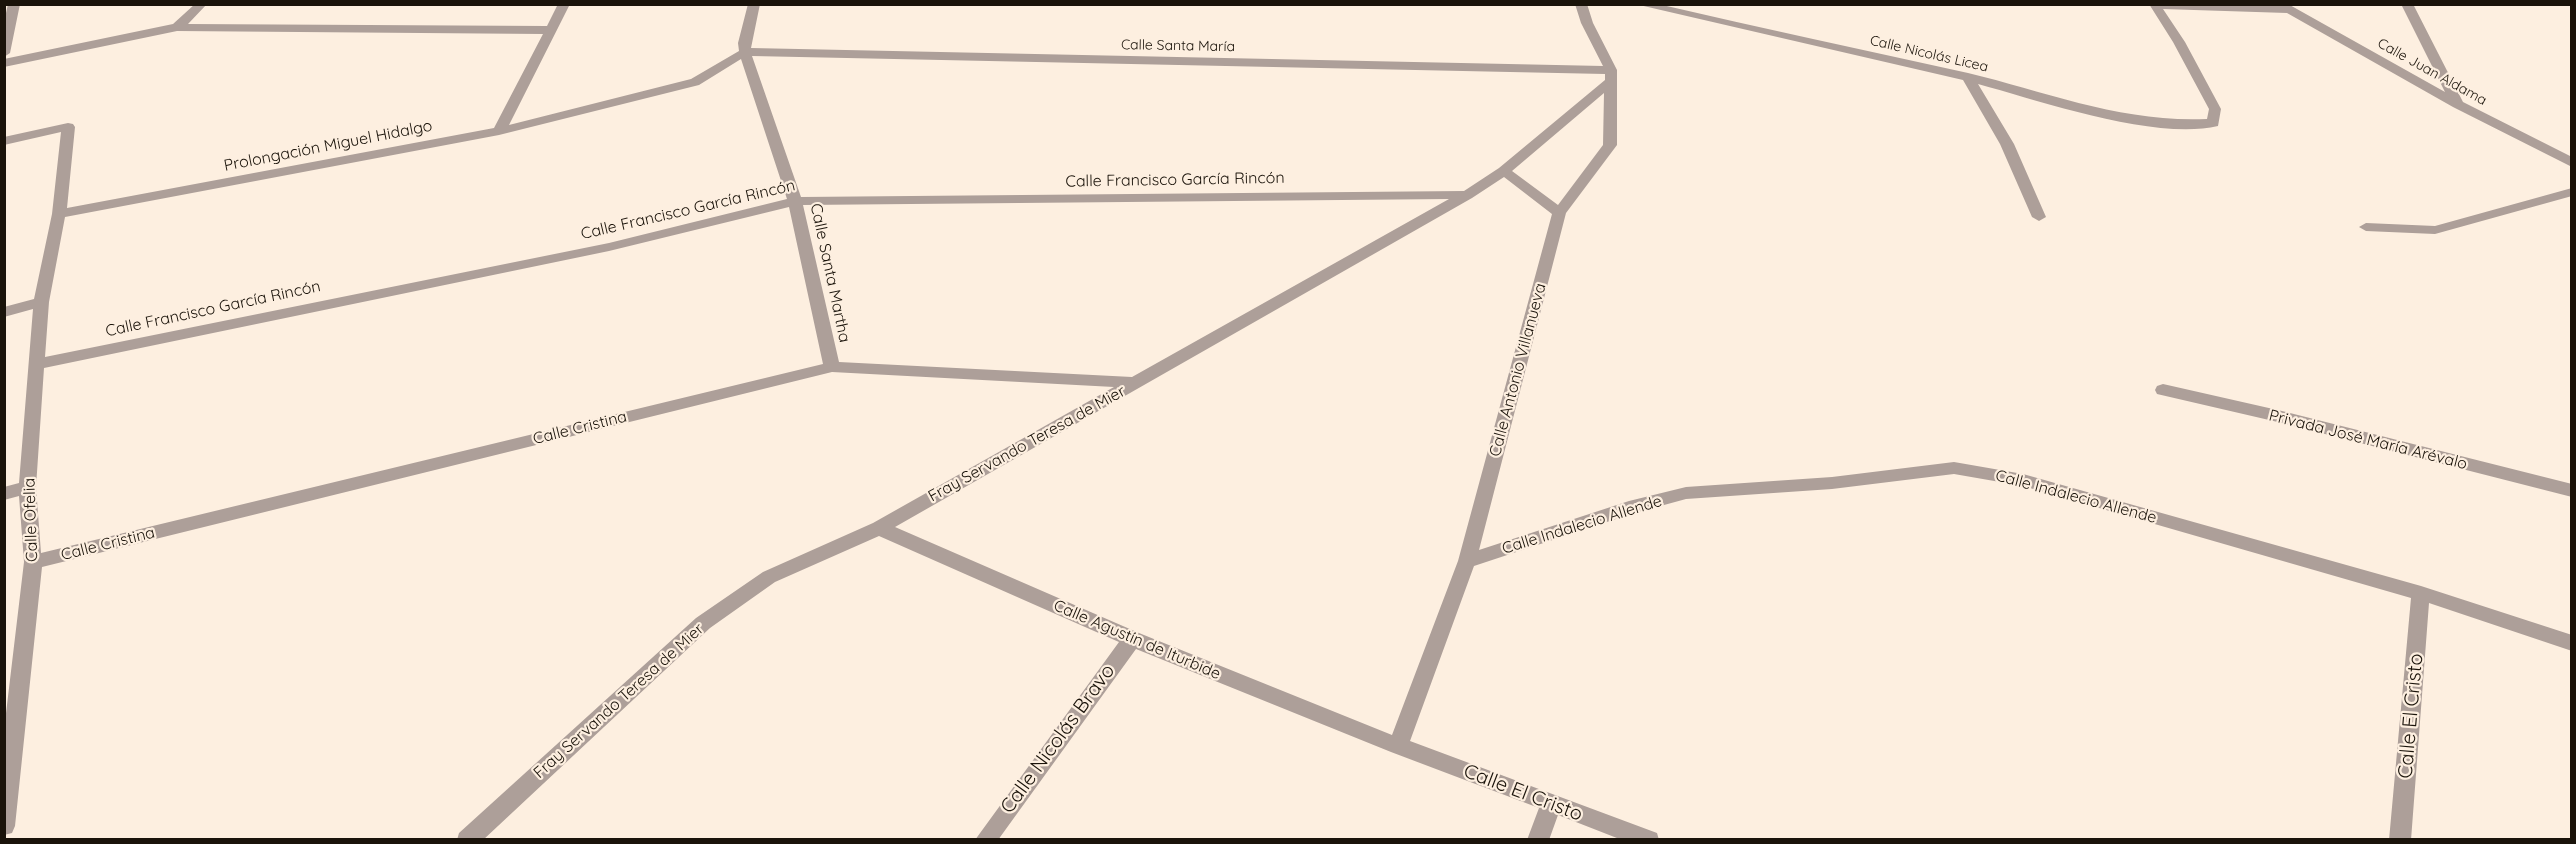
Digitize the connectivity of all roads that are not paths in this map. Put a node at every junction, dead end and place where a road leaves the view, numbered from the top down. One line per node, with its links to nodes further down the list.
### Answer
1 (14, 4): 13 (street)
2 (202, 4): 10 (street)
3 (564, 4): 11 (street)
4 (754, 4): 12 (street)
5 (1581, 4): 15 (street, Calle Antonio Villanueva)
6 (1640, 4): 16 (street, Calle Nicolás Licea)
7 (2407, 4): 17 (street)
8 (2155, 5): 9 (street); 16 (street, Calle Nicolás Licea)
9 (2284, 8): 17 (street, Calle Juan Aldama)
10 (177, 27): 11 (street); 14 (street)
11 (550, 30): 18 (street)
12 (745, 52): 15 (street, Calle Santa María); 18 (street, Prolongación Miguel Hidalgo); 24 (street, Calle Santa Martha)
13 (4, 53)
14 (4, 63)
15 (1612, 75): 21 (street, Fray Servando Teresa de Mier); 25 (street, Calle Antonio Villanueva)
16 (1967, 77): 27 (street)
17 (2458, 104): 20 (street, Calle Juan Aldama)
18 (499, 131): 26 (street, Prolongación Miguel Hidalgo)
19 (4, 141): 26 (street)
20 (2571, 163)
21 (1504, 171): 23 (street, Fray Servando Teresa de Mier); 25 (street)
22 (2571, 192): 28 (street)
23 (1467, 195): 24 (street, Calle Francisco García Rincón); 33 (street, Fray Servando Teresa de Mier)
24 (795, 201): 31 (street, Calle Francisco García Rincón); 32 (street, Calle Santa Martha)
25 (1559, 213): 39 (street, Calle Antonio Villanueva)
26 (59, 214): 29 (street, Calle Ofelia)
27 (2039, 217)
28 (2366, 227)
29 (41, 302): 30 (street); 31 (street, Calle Ofelia)
30 (4, 312)
31 (37, 364): 35 (street, Calle Ofelia)
32 (832, 367): 33 (street, Calle Cristina); 40 (street, Calle Cristina)
33 (1135, 383): 38 (street, Fray Servando Teresa de Mier)
34 (2163, 390): 36 (street, Privada José María Arévalo)
35 (27, 487): 37 (street); 40 (street, Calle Ofelia)
36 (2571, 491)
37 (4, 494)
38 (879, 528): 42 (street, Calle Agustín de Iturbide); 47 (street, Fray Servando Teresa de Mier)
39 (1467, 561): 41 (street, Calle Indalecio Allende); 44 (street, Calle Antonio Villanueva)
40 (33, 562): 46 (street, Calle Ofelia)
41 (2421, 593): 43 (street, Calle Indalecio Allende); 51 (street, Calle El Cristo)
42 (1132, 639): 44 (street, Calle Agustín de Iturbide); 48 (street, Calle Nicolás Bravo)
43 (2571, 643)
44 (1398, 746): 45 (street, Calle El Cristo)
45 (1551, 805): 49 (street); 50 (street, Calle El Cristo)
46 (4, 826)
47 (467, 840)
48 (985, 840)
49 (1538, 840)
50 (1649, 840)
51 (2400, 840)

